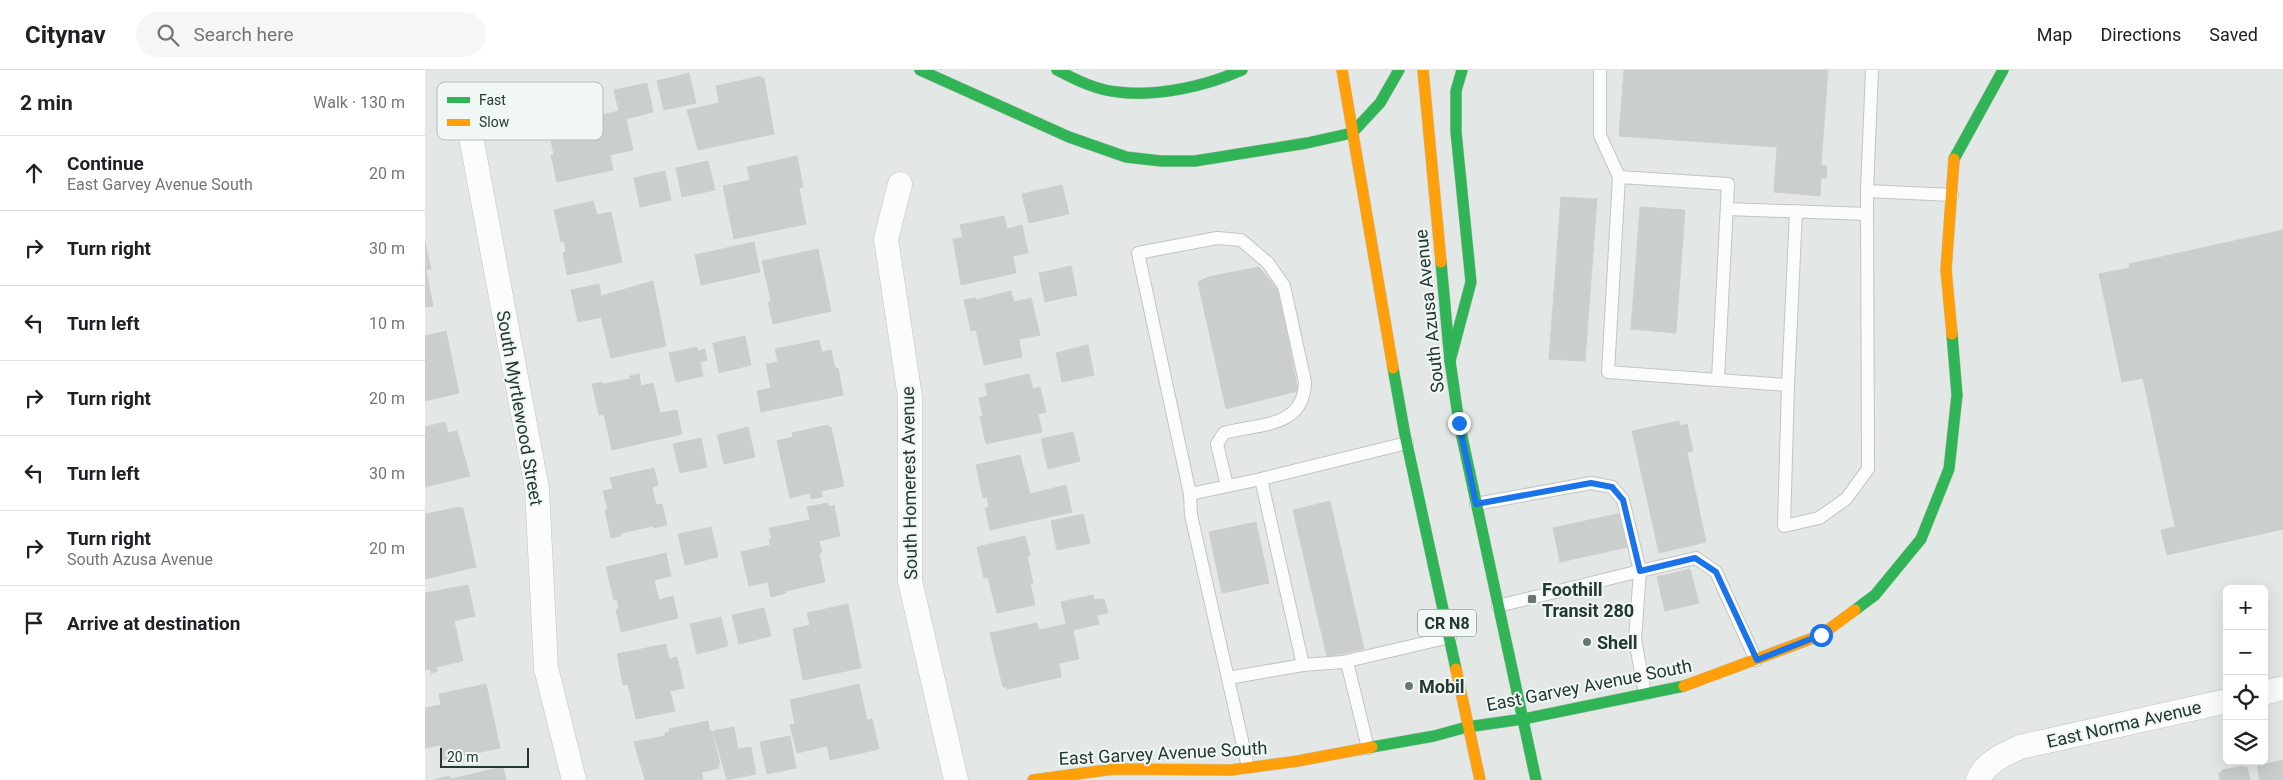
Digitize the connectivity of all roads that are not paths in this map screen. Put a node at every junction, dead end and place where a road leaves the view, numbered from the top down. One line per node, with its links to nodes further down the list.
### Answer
1 (920, 70): 11 (main road)
2 (1057, 70): 3 (main road)
3 (1242, 70)
4 (1342, 70): 11 (main road)
5 (1399, 70): 11 (main road)
6 (1423, 70): 20 (main road, South Azusa Avenue / CR N8)
7 (1462, 70): 20 (main road)
8 (1600, 70): 13 (lane)
9 (1872, 70): 15 (lane)
10 (2003, 70): 16 (main road, East Garvey Avenue South)
11 (1352, 133): 23 (main road)
12 (472, 140): 44 (street, South Myrtlewood Street)
13 (1619, 177): 17 (lane); 21 (lane)
14 (900, 184): 45 (street, South Homerest Avenue)
15 (1867, 192): 16 (lane); 19 (lane)
16 (1952, 195): 31 (main road, East Garvey Avenue South)
17 (1727, 208): 18 (lane); 21 (lane)
18 (1796, 211): 19 (lane); 22 (lane)
19 (1867, 214): 22 (lane)
20 (1450, 361): 27 (main road, South Azusa Avenue / CR N8)
21 (1718, 380): 22 (lane)
22 (1787, 385)
23 (1407, 443): 24 (lane); 30 (main road, CR N8)
24 (1261, 479): 25 (lane); 33 (lane)
25 (1227, 486): 26 (lane); 26 (lane)
26 (1190, 494): 34 (lane)
27 (1476, 504): 28 (lane); 29 (main road, South Azusa Avenue / CR N8)
28 (1640, 571): 29 (lane); 31 (lane); 37 (lane)
29 (1498, 606): 39 (main road, South Azusa Avenue / CR N8)
30 (1450, 637): 32 (lane); 40 (main road, CR N8)
31 (1757, 660): 37 (main road, East Garvey Avenue South)
32 (1347, 662): 33 (lane); 41 (lane)
33 (1303, 665): 34 (lane)
34 (1228, 678): 42 (lane)
35 (2283, 688): 36 (street)
36 (2268, 691)
37 (1645, 694): 39 (main road, East Garvey Avenue South)
38 (2223, 702): 49 (street, East Norma Avenue)
39 (1523, 719): 40 (main road, East Garvey Avenue South); 48 (main road, South Azusa Avenue / CR N8)
40 (1467, 726): 41 (main road, East Garvey Avenue South); 47 (main road, CR N8)
41 (1368, 748): 42 (main road, East Garvey Avenue South)
42 (1248, 767): 43 (main road, East Garvey Avenue South)
43 (1231, 775): 46 (main road, East Garvey Avenue South)
44 (574, 780)
45 (956, 780)
46 (1033, 780)
47 (1481, 780)
48 (1536, 780)
49 (1978, 780)

